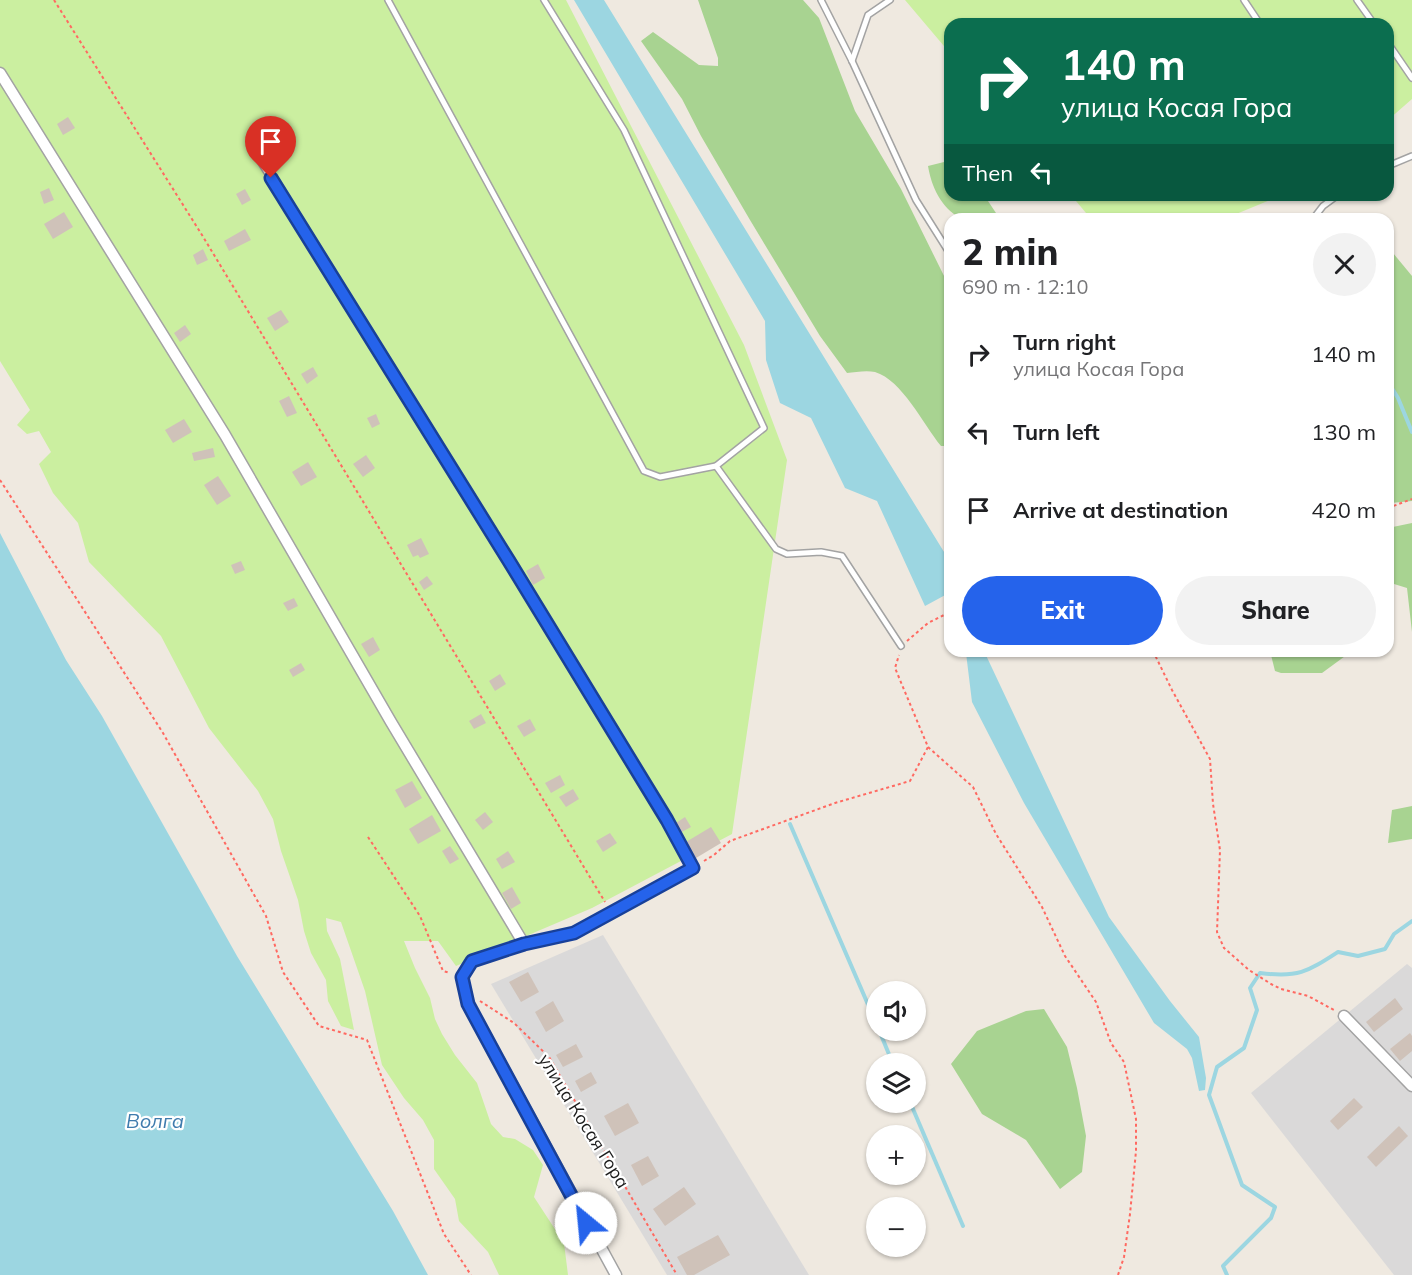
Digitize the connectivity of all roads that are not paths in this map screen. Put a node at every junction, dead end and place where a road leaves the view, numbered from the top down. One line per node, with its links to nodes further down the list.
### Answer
1 (388, 0): 19 (lane)
2 (544, 0): 19 (lane)
3 (821, 0): 10 (lane)
4 (890, 0): 10 (lane)
5 (1244, 0): 7 (lane)
6 (1358, 0): 8 (lane)
7 (1256, 18)
8 (1370, 18)
9 (1394, 52): 12 (lane)
10 (852, 61): 18 (lane)
11 (0, 73): 22 (street)
12 (1412, 78)
13 (1412, 156): 15 (lane)
14 (258, 158): 21 (lane)
15 (1394, 164)
16 (1330, 201): 17 (lane)
17 (1318, 213)
18 (944, 244)
19 (716, 466): 20 (lane)
20 (901, 646)
21 (693, 868): 22 (street)
22 (524, 944): 25 (street)
23 (1344, 1016): 24 (street)
24 (1412, 1086)
25 (616, 1275)

